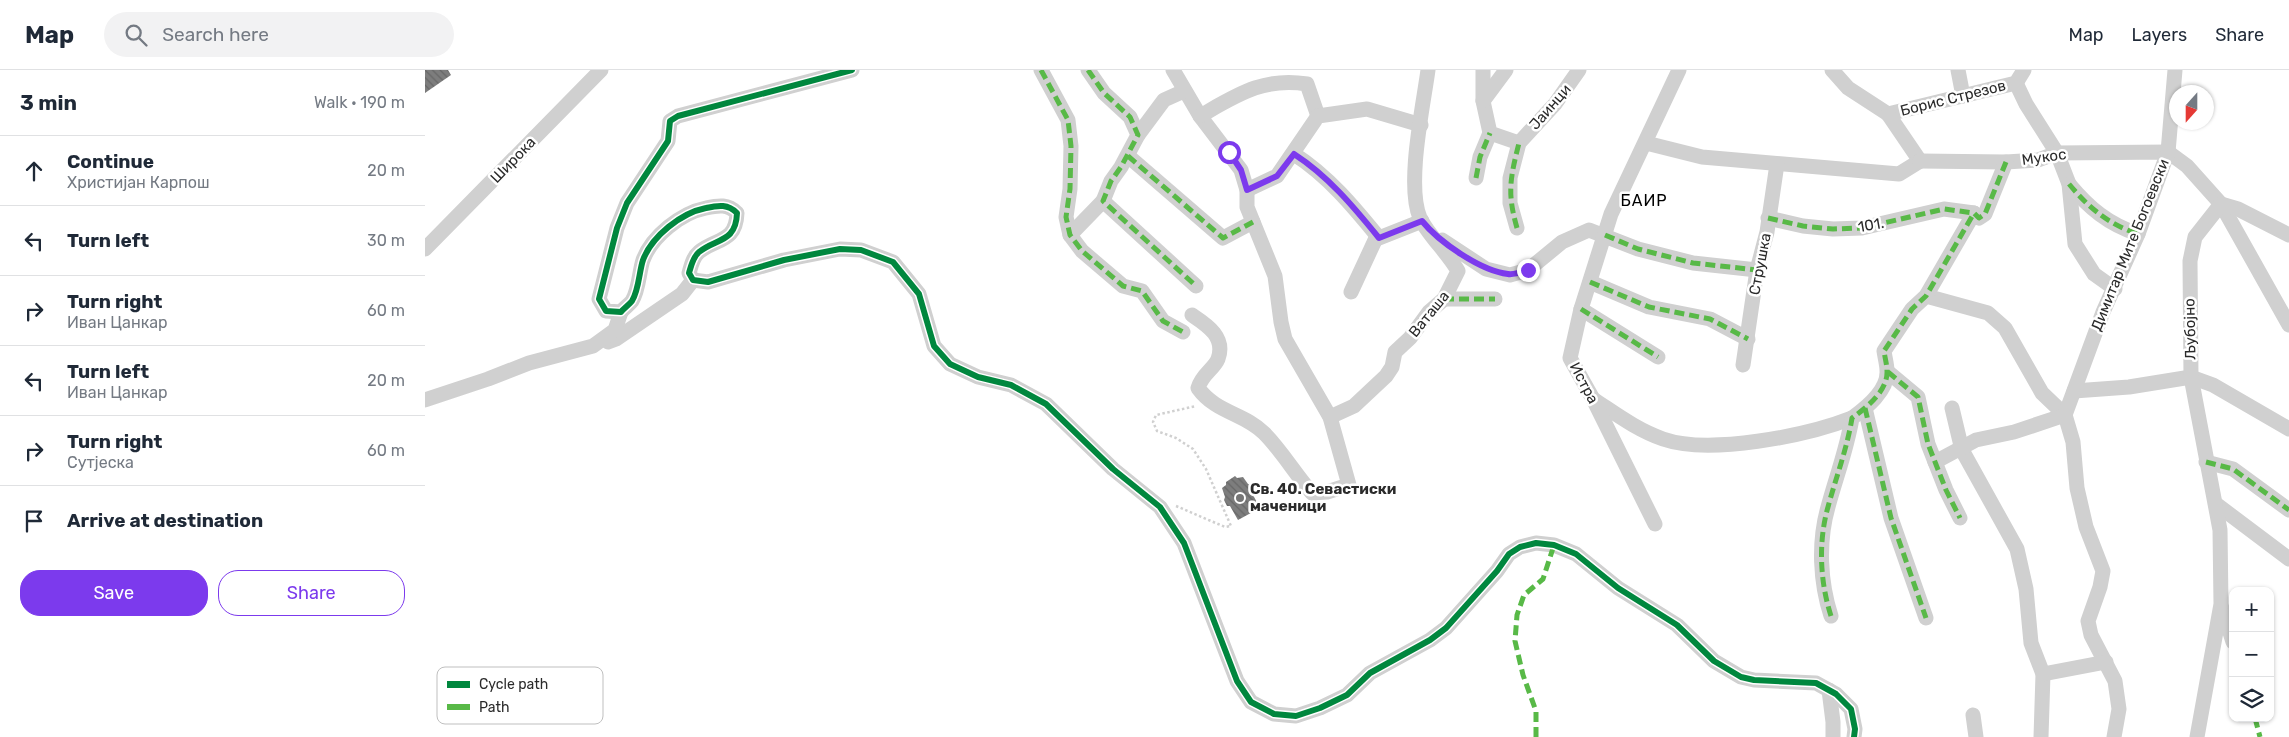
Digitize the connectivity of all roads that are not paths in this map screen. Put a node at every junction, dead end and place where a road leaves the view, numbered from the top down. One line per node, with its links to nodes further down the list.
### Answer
1 (601, 70): 50 (street, Широка)
2 (852, 70): 61 (street)
3 (1041, 70): 45 (street)
4 (1088, 70): 24 (street)
5 (1173, 70): 16 (street)
6 (1428, 70): 22 (street, Ваташа)
7 (1483, 70): 18 (street)
8 (1506, 70): 18 (street)
9 (1579, 70): 25 (street, Јаинци)
10 (1679, 70): 26 (street, Истра)
11 (1832, 70): 19 (street, Борис Стрезов)
12 (1958, 70): 17 (street)
13 (2175, 70): 27 (street, Димитар Мите Богоевски)
14 (2020, 76): 17 (street, Борис Стрезов); 28 (street)
15 (1308, 77): 20 (street); 21 (street)
16 (1184, 91): 20 (street); 24 (street)
17 (1963, 96): 19 (street, Борис Стрезов)
18 (1483, 101): 23 (street)
19 (1888, 114): 31 (street)
20 (1200, 116): 36 (street)
21 (1318, 116): 22 (street); 29 (street)
22 (1421, 125): 41 (street, Ваташа)
23 (1490, 133): 25 (street); 34 (street)
24 (1139, 135): 30 (street)
25 (1519, 143): 43 (street)
26 (1646, 143): 33 (street); 46 (street, Истра)
27 (2168, 152): 28 (street, Мукос); 38 (street); 47 (street, Димитар Мите Богоевски)
28 (2057, 153): 32 (street, Мукос); 35 (street)
29 (1294, 154): 36 (street); 49 (street)
30 (1128, 156): 37 (street); 42 (street)
31 (1920, 161): 32 (street, Мукос); 33 (street)
32 (2006, 162): 39 (street)
33 (1777, 164): 40 (street, Струшка)
34 (1476, 178)
35 (2069, 184): 47 (street); 55 (street)
36 (1247, 190): 42 (street)
37 (1103, 201): 45 (street); 54 (street)
38 (2221, 204): 48 (street); 63 (street); 70 (street, Љубојно)
39 (1974, 213): 40 (street, 101.); 57 (street)
40 (1768, 218): 51 (street, Струшка)
41 (1422, 221): 44 (street, Ваташа); 49 (street)
42 (1253, 222): 77 (street)
43 (1517, 228)
44 (1432, 233): 46 (street); 58 (street, Ваташа)
45 (1070, 234): 64 (street)
46 (1605, 234): 51 (street); 53 (street, Истра)
47 (2138, 234): 55 (street, Димитар Мите Богоевски)
48 (2289, 235)
49 (1377, 236): 56 (street)
50 (425, 249)
51 (1757, 270): 65 (street, Струшка)
52 (693, 280): 61 (street); 66 (street); 94 (street)
53 (1590, 282): 60 (street, Истра); 65 (street)
54 (1196, 286)
55 (2115, 289): 71 (street, Димитар Мите Богоевски)
56 (1351, 292)
57 (1926, 296): 69 (street); 76 (street)
58 (1444, 299): 59 (street); 77 (street, Ваташа)
59 (1495, 299)
60 (1581, 309): 67 (street); 72 (street, Истра)
61 (621, 312): 66 (street)
62 (1192, 315): 77 (street)
63 (2289, 325)
64 (1183, 332)
65 (1748, 339): 68 (street, Струшка)
66 (593, 346): 73 (street)
67 (1658, 357)
68 (1743, 364)
69 (1887, 372): 74 (street); 81 (street)
70 (2191, 377): 71 (street); 79 (street); 82 (street, Љубојно)
71 (2074, 391): 76 (street, Димитар Мите Богоевски)
72 (1593, 399): 78 (street); 86 (street, Истра)
73 (425, 400)
74 (1865, 408): 78 (street); 90 (street)
75 (1952, 408): 80 (street)
76 (2065, 414): 80 (street); 92 (street)
77 (1330, 417)
78 (1852, 418): 89 (street)
79 (2289, 429)
80 (1962, 450): 81 (street); 93 (street)
81 (1935, 462): 85 (street)
82 (2206, 462): 83 (street, Љубојно); 84 (street)
83 (2216, 504): 87 (street); 88 (street, Љубојно)
84 (2289, 510)
85 (1960, 518)
86 (1655, 524)
87 (2289, 559)
88 (2221, 604): 91 (street, Љубојно); 101 (street, Љубојно)
89 (1831, 616)
90 (1926, 618)
91 (2230, 632)
92 (2106, 662): 93 (street); 100 (street)
93 (2043, 674): 99 (street)
94 (1829, 690): 96 (street); 97 (street)
95 (1973, 715): 98 (street)
96 (1833, 737)
97 (1854, 737)
98 (1976, 737)
99 (2041, 737)
100 (2114, 737)
101 (2197, 737)

